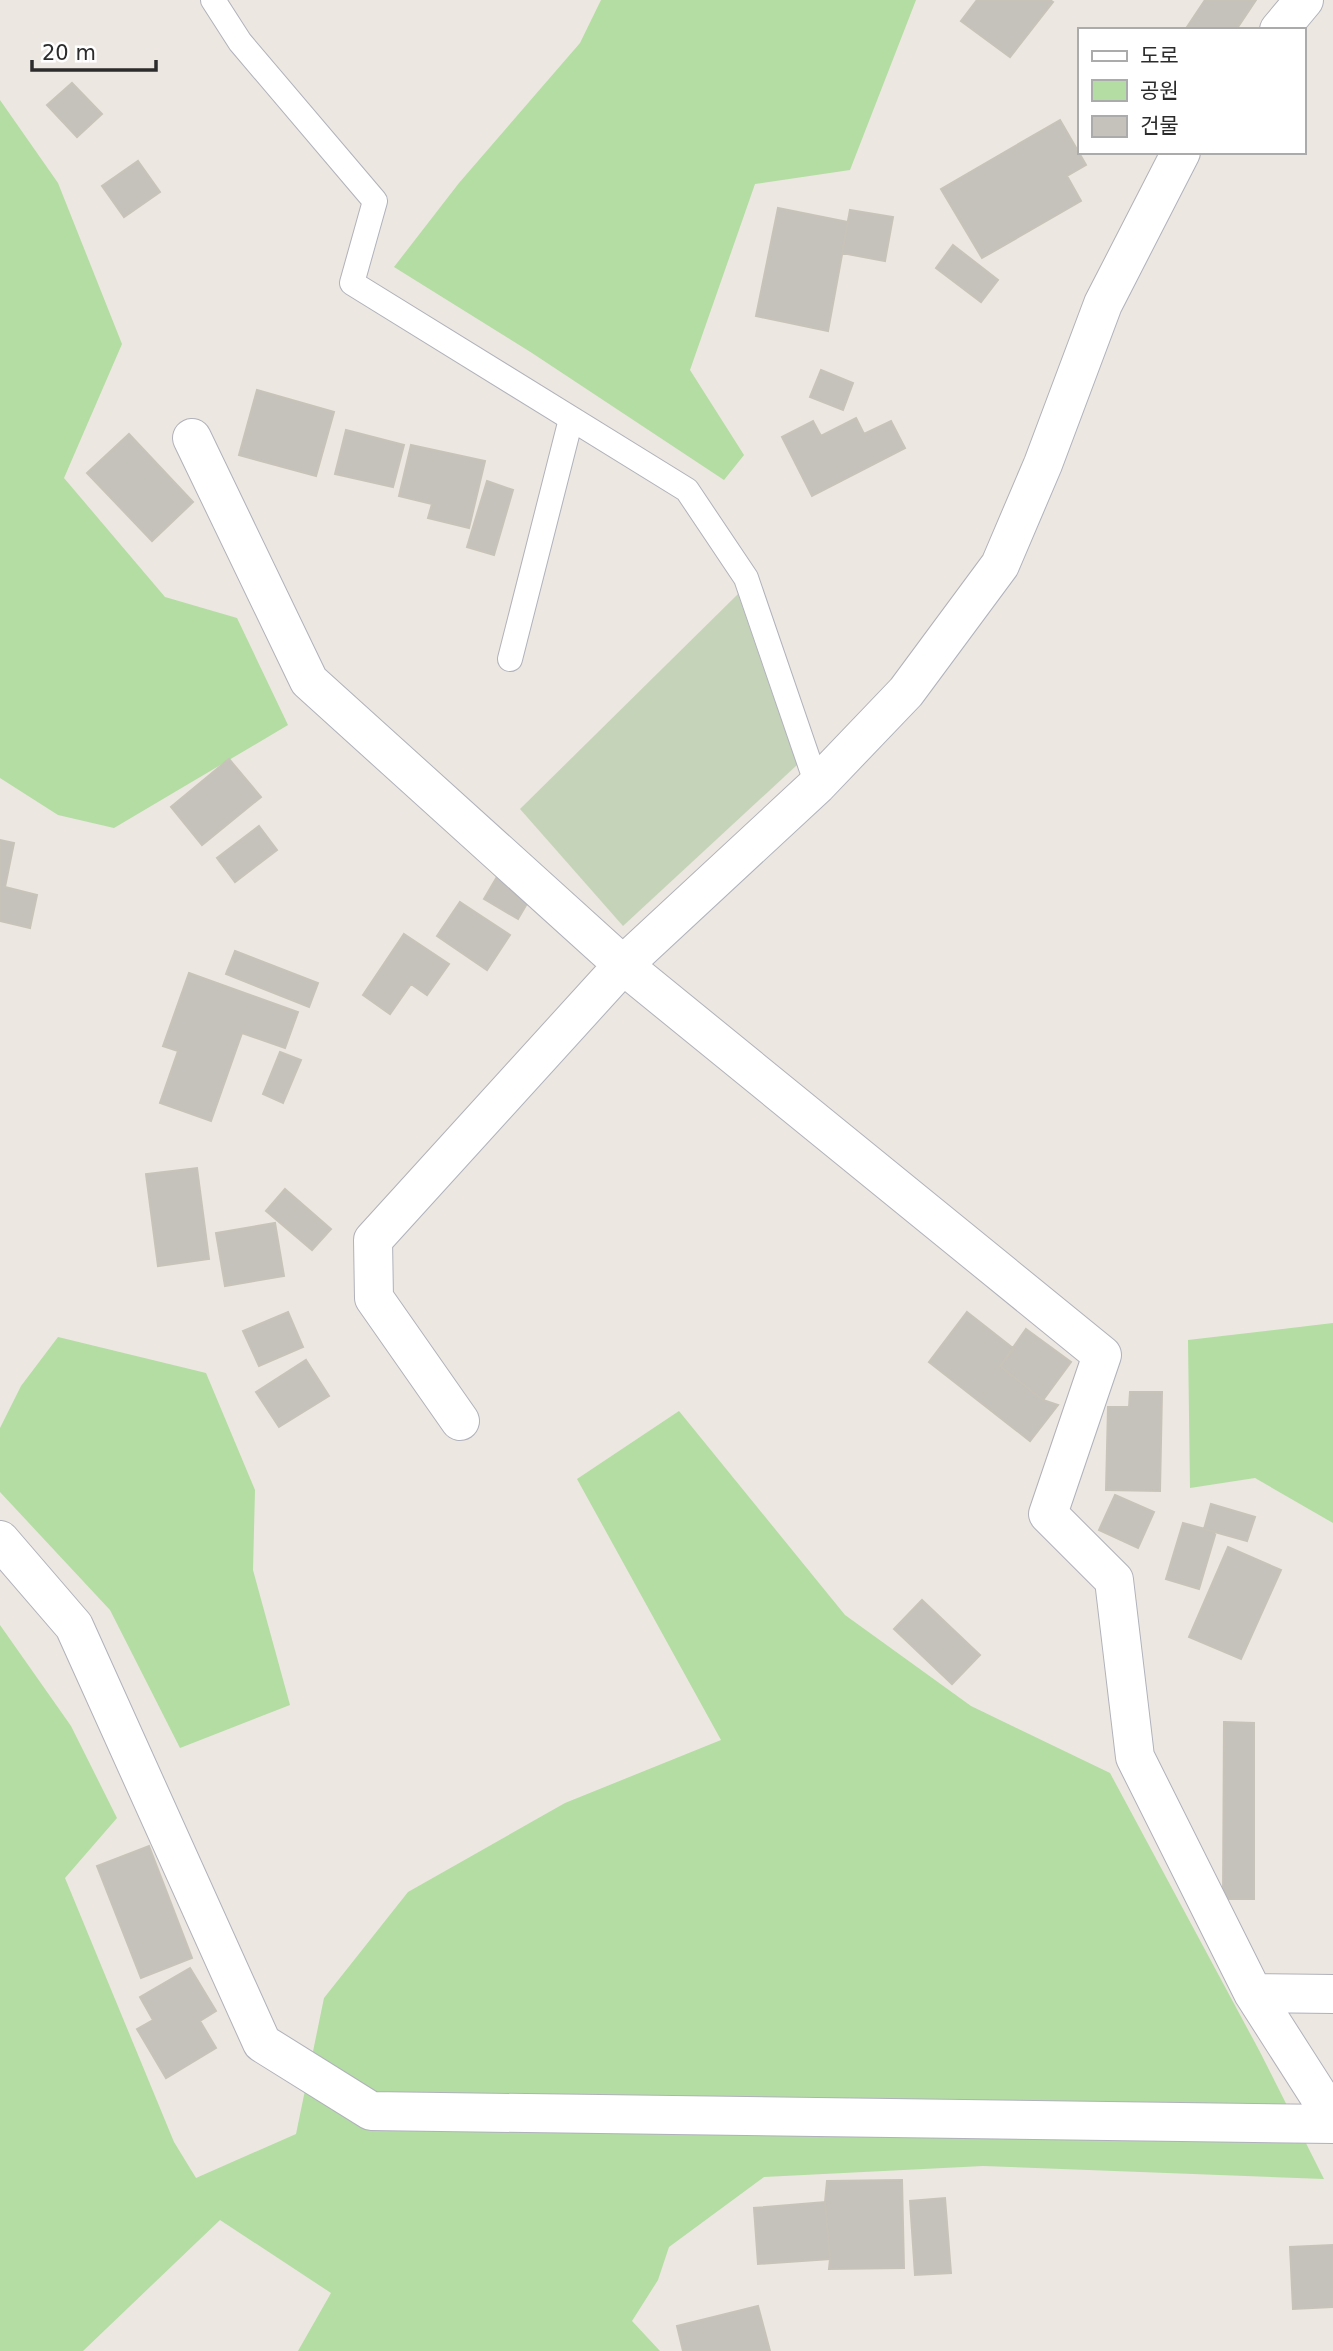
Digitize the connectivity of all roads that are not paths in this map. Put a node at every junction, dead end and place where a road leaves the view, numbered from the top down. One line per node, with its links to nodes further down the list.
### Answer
1 (213, 0): 5 (lane)
2 (1304, 0): 3 (street)
3 (1281, 28)
4 (1180, 154): 8 (street)
5 (571, 419): 7 (lane); 8 (lane)
6 (192, 438): 9 (street)
7 (510, 659)
8 (817, 785): 9 (street)
9 (622, 965): 10 (street); 12 (street)
10 (460, 1421)
11 (0, 1540): 15 (street)
12 (1252, 1993): 13 (street); 14 (street)
13 (1333, 1993)
14 (1333, 2118)
15 (1333, 2124)

